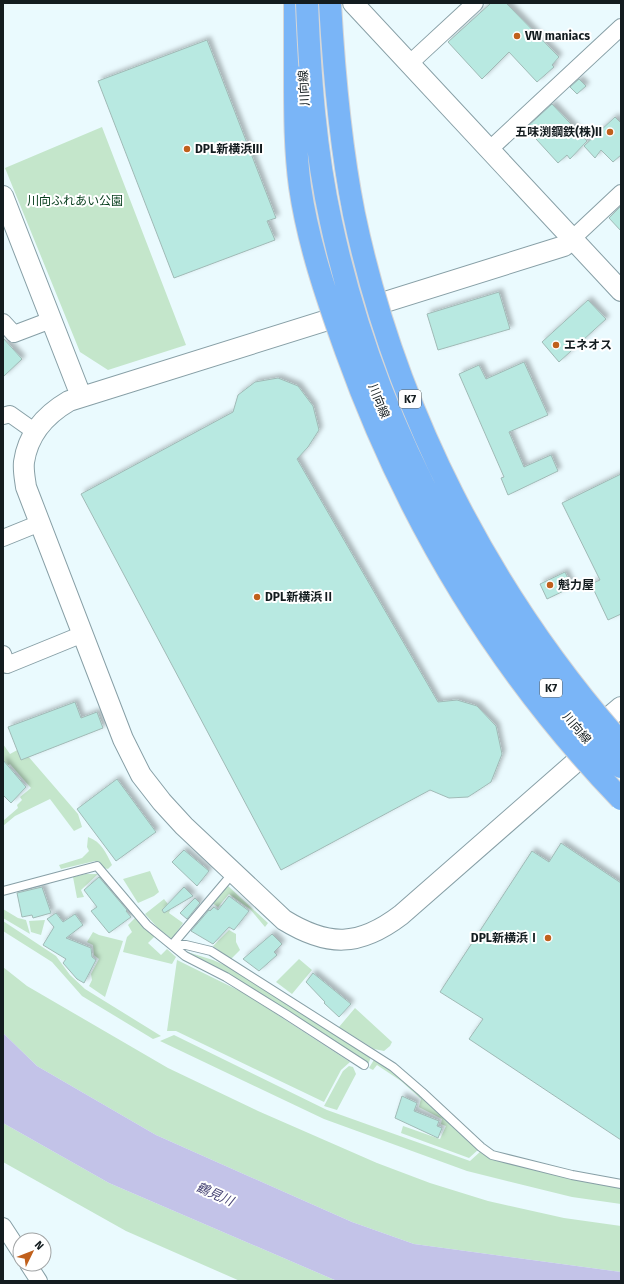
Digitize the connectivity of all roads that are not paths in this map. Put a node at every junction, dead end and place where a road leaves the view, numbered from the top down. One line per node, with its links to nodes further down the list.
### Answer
1 (295, 3): 29 (highway, bridge)
2 (299, 3): 14 (street, 川向線)
3 (307, 3): 27 (highway, K7, bridge)
4 (475, 3): 7 (street)
5 (344, 6): 7 (street); 13 (street, 川向線); 25 (highway, K7, bridge)
6 (621, 27): 8 (street)
7 (409, 64): 8 (street)
8 (489, 150): 11 (street)
9 (621, 193): 11 (street)
10 (3, 196): 15 (street)
11 (572, 239): 12 (street); 13 (street)
12 (621, 291)
13 (384, 302): 14 (street); 24 (street, 川向線)
14 (348, 313): 17 (street); 26 (street, 川向線)
15 (51, 320): 16 (street); 17 (street)
16 (3, 322)
17 (81, 396): 19 (street)
18 (3, 416): 19 (street)
19 (34, 431): 20 (street)
20 (40, 523): 21 (street); 22 (street)
21 (3, 538)
22 (83, 634): 23 (street); 30 (street)
23 (3, 654)
24 (618, 725): 26 (street, 川向線)
25 (621, 743)
26 (593, 747): 28 (highway); 30 (street)
27 (621, 767)
28 (621, 777)
29 (621, 799)
30 (233, 872): 32 (lane)
31 (3, 891): 32 (lane)
32 (172, 944): 33 (lane); 34 (lane)
33 (364, 1065)
34 (621, 1184)
35 (3, 1226): 36 (street)
36 (12, 1240)
37 (33, 1272): 38 (street)
38 (39, 1281)

